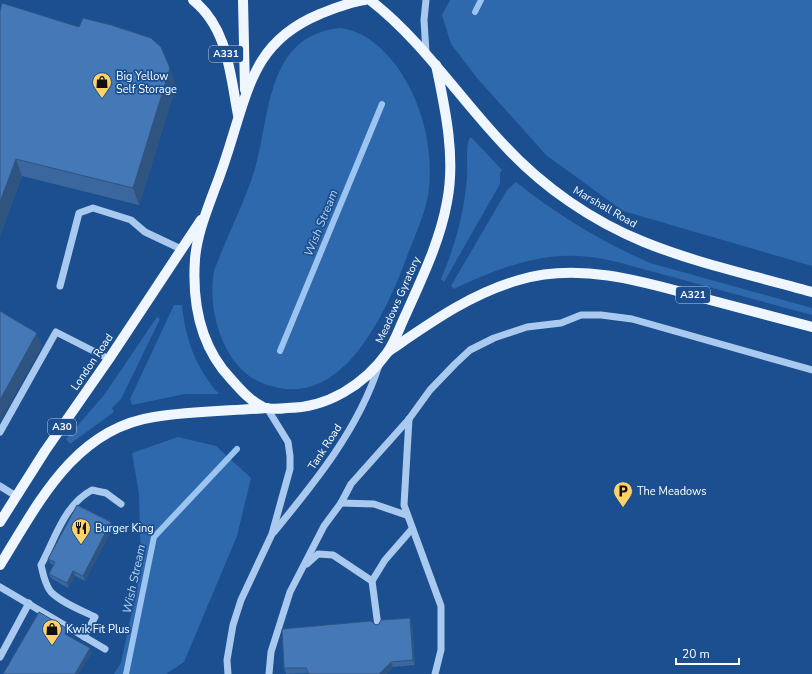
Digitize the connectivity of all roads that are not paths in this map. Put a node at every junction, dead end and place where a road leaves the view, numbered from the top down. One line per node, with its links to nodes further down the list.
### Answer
1 (193, 0): 9 (main road, A331)
2 (243, 0): 8 (main road)
3 (365, 0): 8 (main road)
4 (370, 0): 6 (main road, Meadows Gyratory)
5 (426, 0): 6 (street)
6 (426, 53): 7 (main road, Meadows Gyratory)
7 (436, 65): 13 (main road, Marshall Road); 15 (main road, Meadows Gyratory)
8 (245, 94): 9 (main road)
9 (238, 117): 10 (main road)
10 (204, 215): 11 (main road, London Road / A30); 19 (main road)
11 (182, 249): 12 (street); 16 (main road, London Road / A30)
12 (60, 286)
13 (812, 292)
14 (812, 327): 15 (main road, A321)
15 (389, 351): 17 (main road, Meadows Gyratory)
16 (109, 359): 21 (street); 23 (main road, London Road / A30)
17 (380, 362): 19 (main road, Meadows Gyratory); 29 (street, Tank Road)
18 (812, 370): 20 (street)
19 (267, 408): 29 (street, Tank Road); 30 (main road, A30)
20 (409, 419): 24 (street); 26 (street)
21 (0, 432)
22 (0, 486): 23 (street)
23 (16, 496): 27 (main road, London Road / A30)
24 (341, 503): 26 (street); 31 (street)
25 (122, 504): 36 (street)
26 (406, 515): 28 (street)
27 (0, 522)
28 (412, 529): 32 (street); 41 (street)
29 (272, 534): 39 (street, Tank Road)
30 (0, 565)
31 (303, 568): 32 (street); 40 (street)
32 (372, 581): 35 (street)
33 (0, 587): 34 (street)
34 (29, 604): 36 (street); 38 (street)
35 (378, 626)
36 (84, 637): 37 (street)
37 (105, 649)
38 (0, 657)
39 (228, 674)
40 (269, 674)
41 (435, 674)

